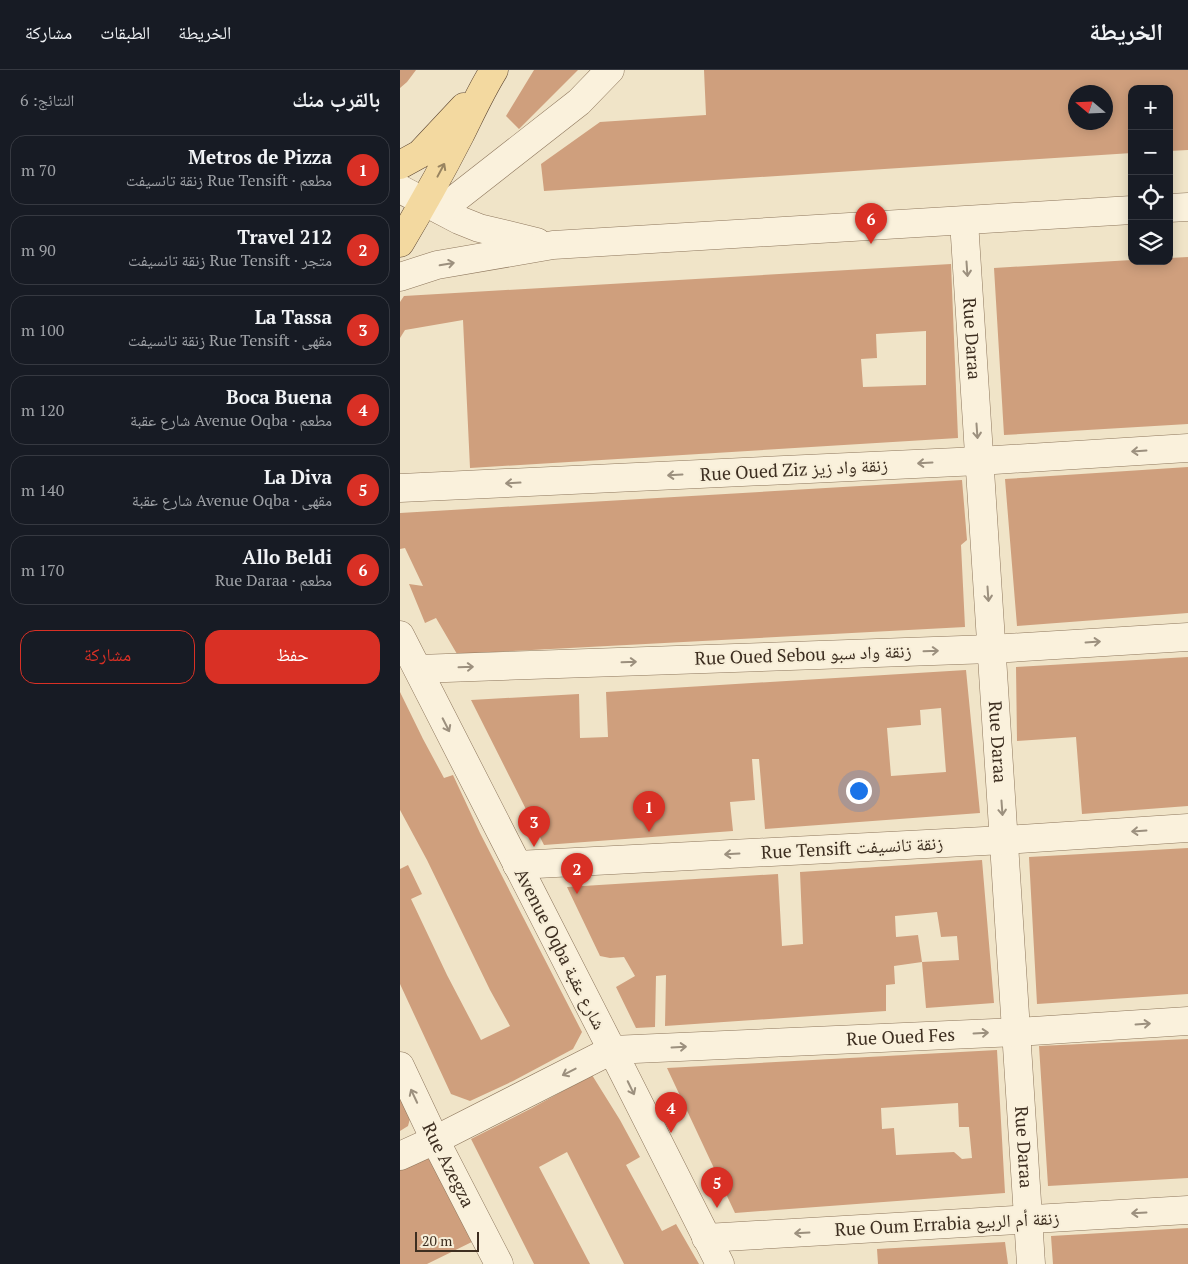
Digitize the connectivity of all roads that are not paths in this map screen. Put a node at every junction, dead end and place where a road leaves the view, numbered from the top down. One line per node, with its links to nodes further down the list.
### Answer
1 (610, 70): 5 (street)
2 (488, 79): 3 (main road); 5 (main road, one-way to 2)
3 (400, 165)
4 (400, 189): 5 (street)
5 (433, 206): 10 (main road); 11 (street)
6 (1188, 207): 7 (street)
7 (1173, 208)
8 (1128, 210): 9 (street)
9 (964, 221): 11 (street); 14 (street, Rue Daraa, one-way to 14)
10 (400, 243)
11 (553, 245): 12 (street, one-way to 11)
12 (400, 277)
13 (1188, 448): 14 (street, Rue Oued Ziz زنقة واد زيز, one-way to 14)
14 (979, 461): 15 (street, Rue Oued Ziz زنقة واد زيز, one-way to 15); 18 (street, Rue Daraa, one-way to 18)
15 (400, 488)
16 (400, 635): 19 (street, Avenue Oqba شارع عقبة)
17 (1188, 636): 18 (street, Rue Oued Sebou زنقة واد سبو, one-way to 17)
18 (991, 649): 19 (street, Rue Oued Sebou زنقة واد سبو, one-way to 18); 21 (street, Rue Daraa, one-way to 21)
19 (418, 669): 22 (street, Avenue Oqba شارع عقبة, one-way to 22)
20 (1188, 828): 21 (street, Rue Tensift زنقة تانسيفت, one-way to 21)
21 (1004, 840): 22 (street, Rue Tensift زنقة تانسيفت, one-way to 22); 24 (street, Rue Daraa)
22 (517, 865): 25 (street, Avenue Oqba شارع عقبة)
23 (1188, 1021): 24 (street, Rue Oued Fes, one-way to 23)
24 (1016, 1032): 25 (street, Rue Oued Fes, one-way to 24); 30 (street, Rue Daraa)
25 (612, 1050): 27 (street, one-way to 27); 31 (street, Avenue Oqba شارع عقبة, one-way to 31)
26 (400, 1066): 27 (street, Rue Azegza, one-way to 26)
27 (435, 1140): 28 (street); 32 (street, Rue Azegza)
28 (400, 1156)
29 (1188, 1210): 30 (street, Rue Oum Errabia زنقة أم الربيع, one-way to 30)
30 (1028, 1220): 31 (street, Rue Oum Errabia زنقة أم الربيع, one-way to 31); 34 (street, Rue Daraa)
31 (706, 1238): 33 (street, Avenue Oqba شارع عقبة)
32 (499, 1264)
33 (720, 1264)
34 (1030, 1264)

